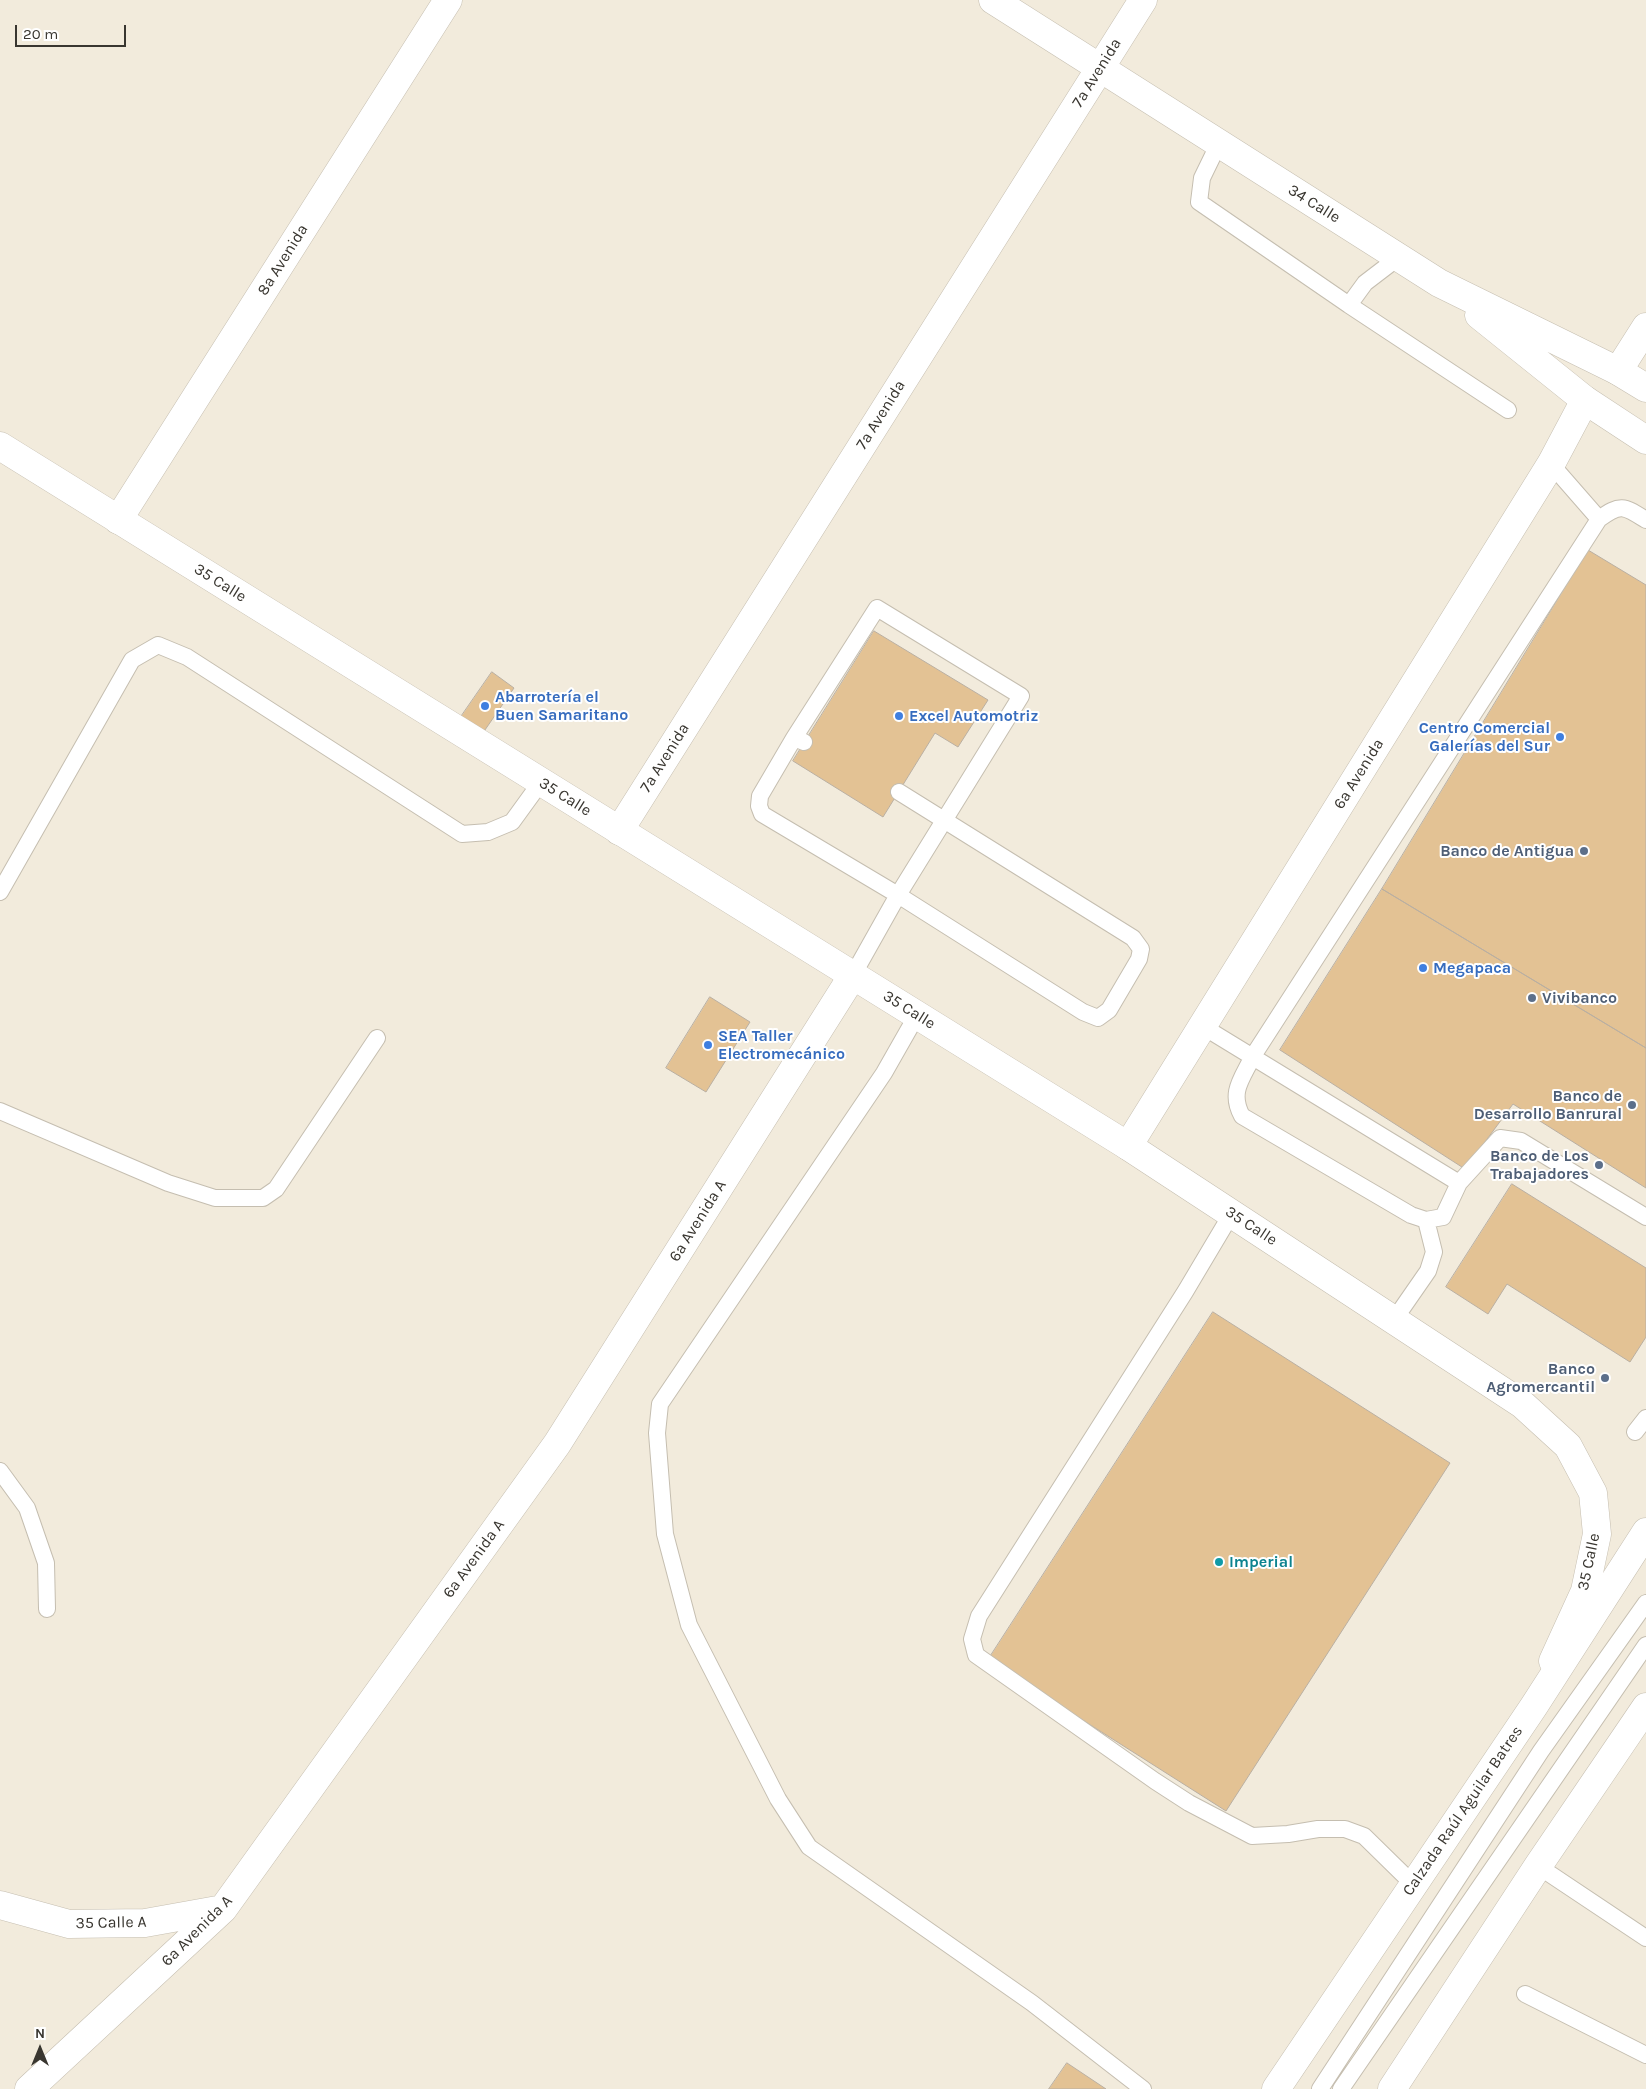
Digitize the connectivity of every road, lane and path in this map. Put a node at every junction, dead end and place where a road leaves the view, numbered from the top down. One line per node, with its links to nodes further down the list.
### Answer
1 (448, 0): 18 (main road, 8a Avenida)
2 (993, 0): 4 (main road, 34 Calle)
3 (1143, 0): 4 (main road, 7a Avenida)
4 (1100, 68): 5 (main road, 34 Calle); 23 (main road, 7a Avenida)
5 (1219, 143): 6 (main road, 34 Calle); 8 (lane)
6 (1399, 257): 7 (main road, 34 Calle); 8 (lane)
7 (1439, 283): 10 (main road, 34 Calle); 12 (main road)
8 (1349, 305): 13 (lane)
9 (1646, 327): 10 (main road)
10 (1618, 371): 11 (main road, 34 Calle)
11 (1646, 388)
12 (1586, 400): 14 (main road); 16 (main road, 6a Avenida)
13 (1508, 410)
14 (1646, 440)
15 (0, 446): 18 (main road, 35 Calle)
16 (1551, 464): 17 (lane); 28 (main road, 6a Avenida)
17 (1599, 519): 19 (lane); 30 (lane)
18 (118, 520): 20 (main road, 35 Calle)
19 (1646, 520)
20 (541, 782): 23 (main road, 35 Calle); 24 (lane)
21 (899, 792): 22 (lane)
22 (944, 820): 25 (lane); 25 (lane); 25 (lane)
23 (619, 830): 26 (main road, 35 Calle)
24 (0, 892)
25 (898, 895): 26 (lane)
26 (853, 975): 27 (main road, 35 Calle); 50 (main road, 6a Avenida A)
27 (917, 1015): 32 (main road, 35 Calle); 55 (lane)
28 (1202, 1026): 30 (lane); 32 (main road, 6a Avenida)
29 (377, 1038): 31 (lane)
30 (1253, 1056): 33 (lane); 36 (lane)
31 (0, 1111)
32 (1128, 1146): 34 (main road, 35 Calle)
33 (1460, 1183): 35 (lane); 36 (lane)
34 (1232, 1213): 37 (main road, 35 Calle); 48 (lane)
35 (1646, 1217)
36 (1426, 1220): 37 (lane)
37 (1394, 1320): 45 (main road, 35 Calle)
38 (1646, 1418): 39 (lane)
39 (1636, 1432)
40 (0, 1471): 43 (lane)
41 (1646, 1532): 45 (main road, Calzada Raúl Aguilar Batres)
42 (1646, 1603): 57 (lane)
43 (47, 1609)
44 (1646, 1645): 58 (lane)
45 (1534, 1706): 48 (main road, Calzada Raúl Aguilar Batres)
46 (1646, 1707): 47 (main road)
47 (1538, 1866): 51 (lane); 59 (main road)
48 (1413, 1884): 56 (main road, Calzada Raúl Aguilar Batres)
49 (0, 1905): 50 (main road, 35 Calle A)
50 (223, 1909): 54 (main road, 6a Avenida A)
51 (1646, 1938)
52 (1525, 1994): 53 (lane)
53 (1646, 2055)
54 (29, 2089)
55 (1143, 2089)
56 (1276, 2089)
57 (1320, 2089)
58 (1341, 2089)
59 (1392, 2089)

